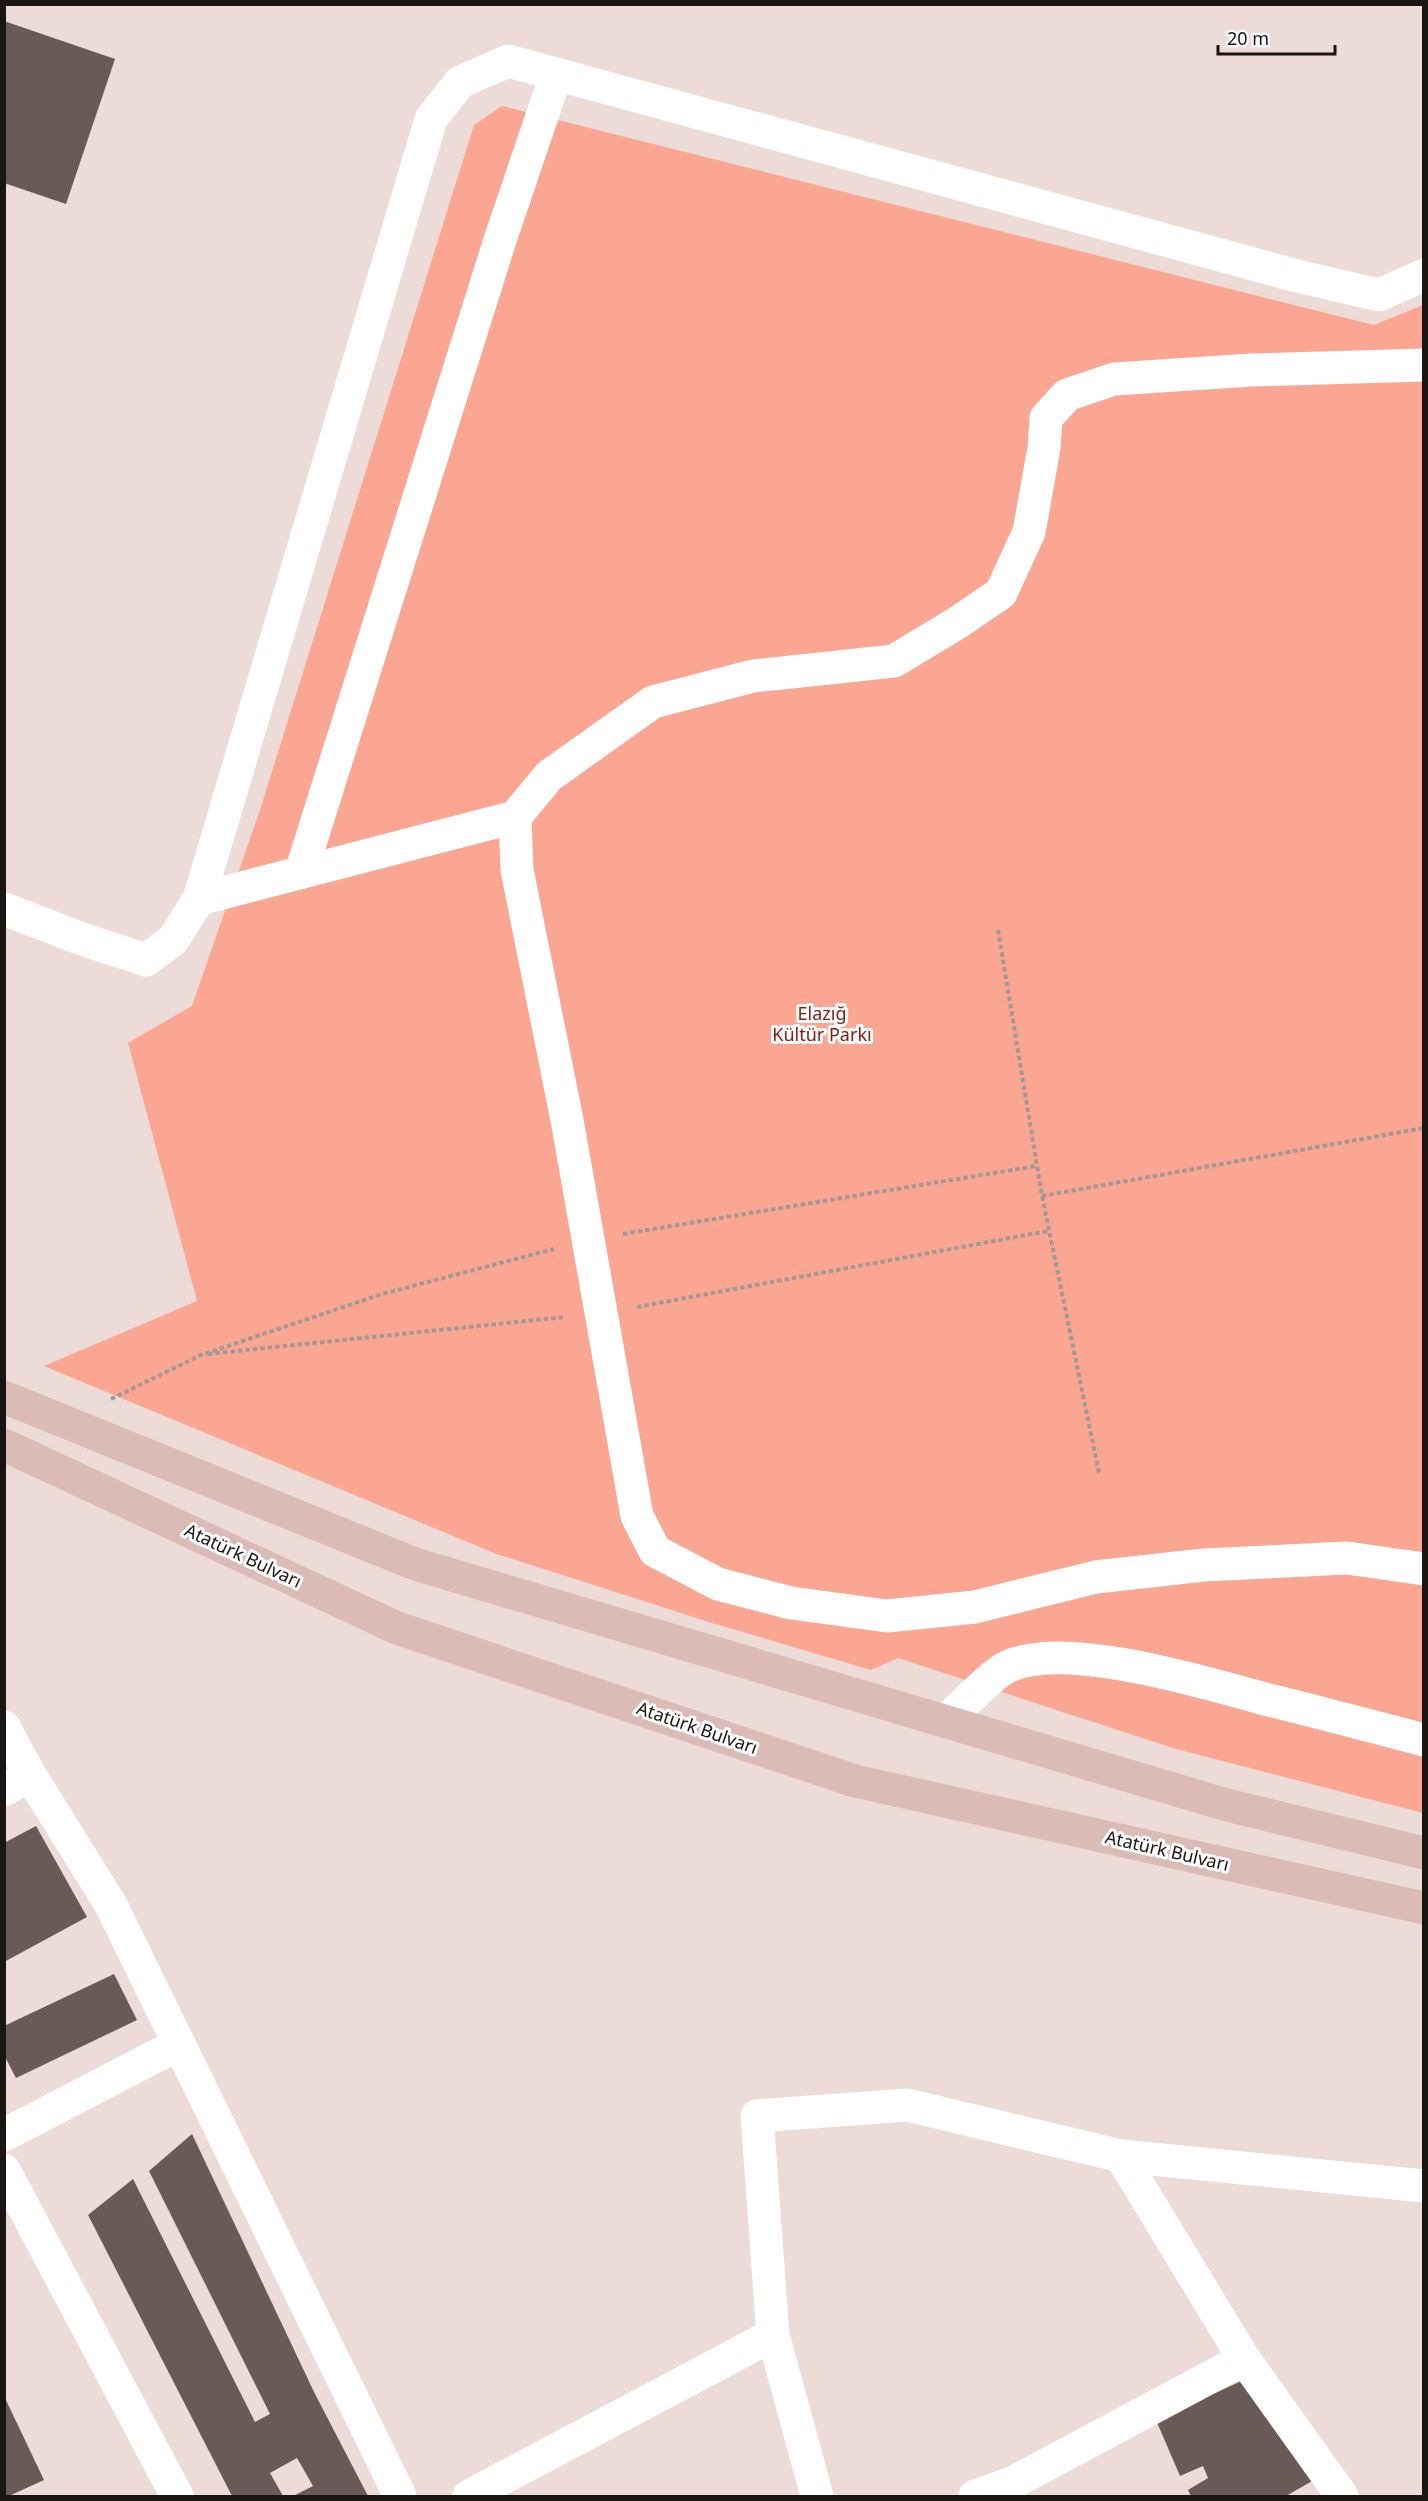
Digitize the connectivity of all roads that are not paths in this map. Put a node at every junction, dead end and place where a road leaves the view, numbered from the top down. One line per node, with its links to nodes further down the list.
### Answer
1 (556, 75): 2 (street); 5 (street); 6 (street)
2 (1424, 274)
3 (1424, 365): 4 (street)
4 (515, 817): 5 (street); 10 (street)
5 (301, 872): 6 (street)
6 (199, 898): 7 (street)
7 (4, 909)
8 (4, 1397): 11 (main road)
9 (4, 1445): 16 (main road, Atatürk Bulvarı)
10 (1424, 1569)
11 (946, 1721): 13 (street); 15 (main road)
12 (4, 1727): 14 (street)
13 (1424, 1740)
14 (17, 1783): 17 (street)
15 (1424, 1853)
16 (1424, 1908)
17 (179, 2044): 18 (street); 25 (street)
18 (4, 2135)
19 (1121, 2156): 21 (street); 22 (street); 23 (street)
20 (4, 2170): 24 (street)
21 (1424, 2186)
22 (773, 2335): 26 (street); 27 (street)
23 (1244, 2359): 28 (street); 29 (street)
24 (177, 2496)
25 (400, 2496)
26 (469, 2496)
27 (817, 2496)
28 (975, 2496)
29 (1342, 2496)

